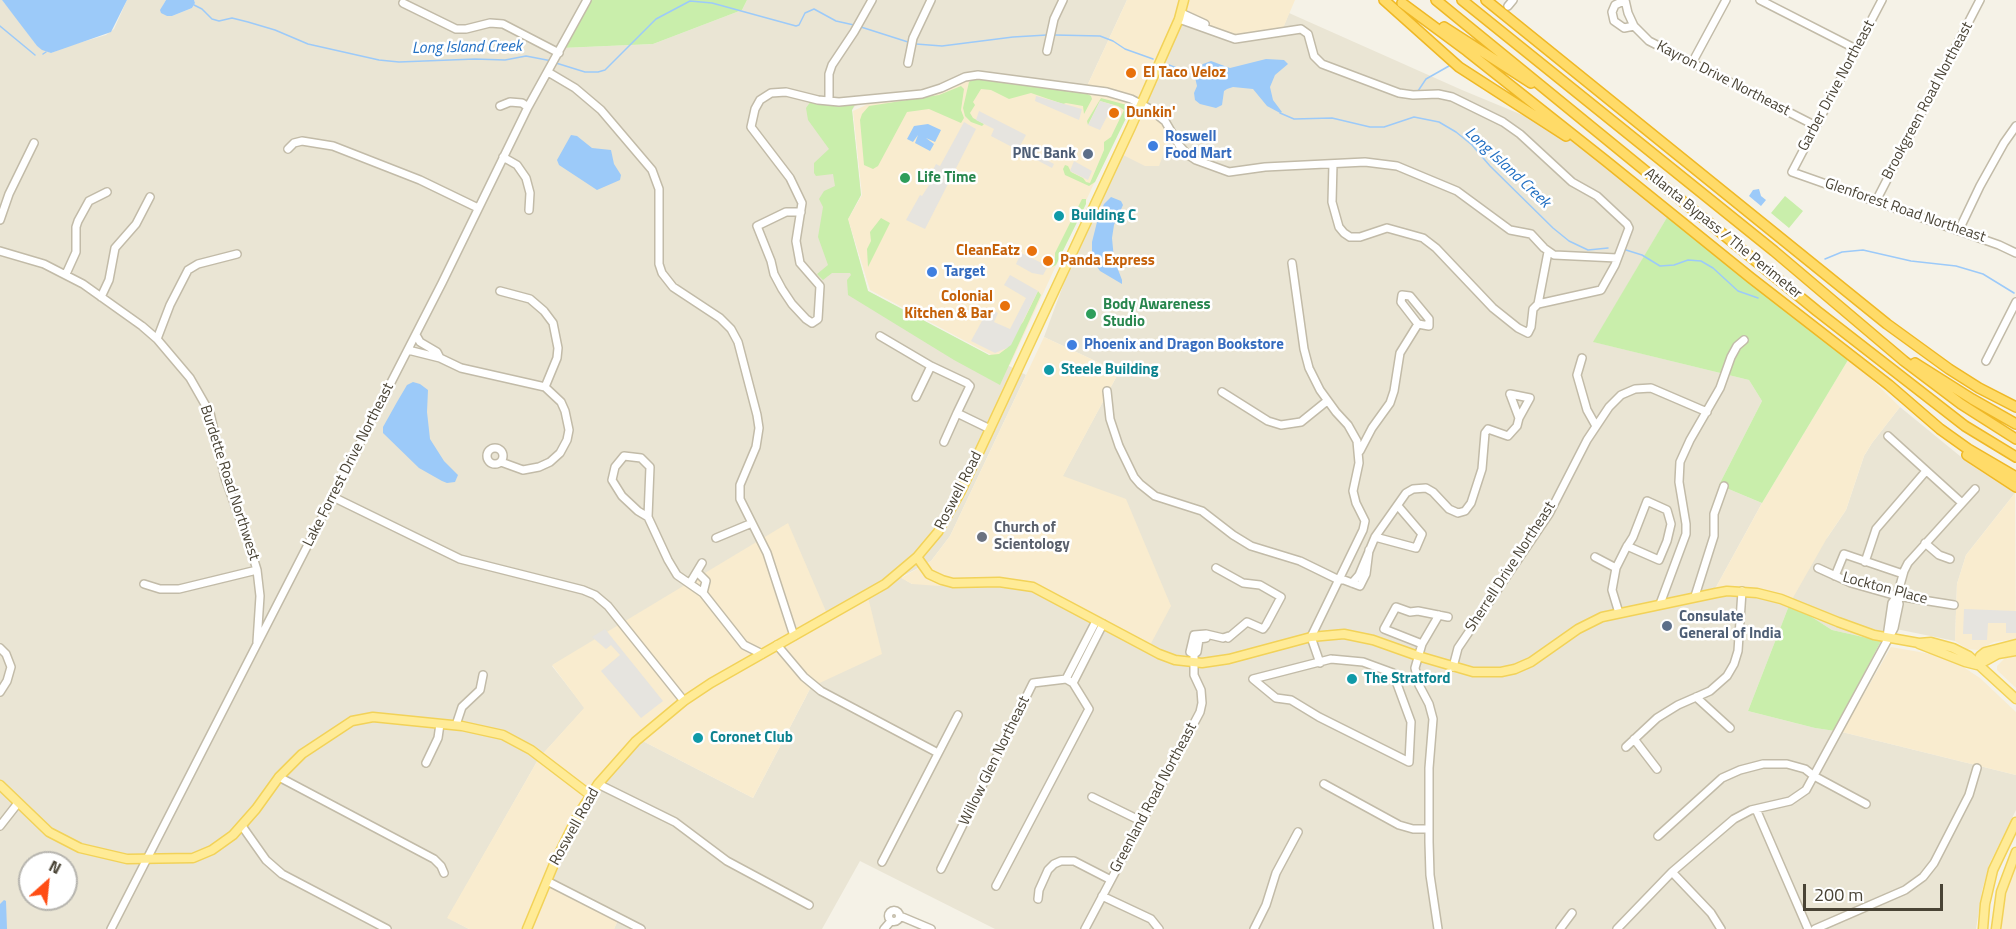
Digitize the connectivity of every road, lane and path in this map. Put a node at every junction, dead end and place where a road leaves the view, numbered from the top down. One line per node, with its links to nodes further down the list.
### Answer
1 (586, 0): 24 (street, Lake Forrest Drive Northeast)
2 (872, 0): 28 (street)
3 (931, 0): 25 (street)
4 (1063, 0): 23 (street)
5 (1184, 0): 20 (main road, Roswell Road)
6 (1190, 0): 20 (main road, Roswell Road)
7 (1384, 0): 38 (highway)
8 (1436, 0): 31 (highway, Atlanta Bypass / The Perimeter)
9 (1462, 0): 61 (highway, Atlanta Bypass / The Perimeter)
10 (1486, 0): 77 (highway)
11 (1513, 0): 19 (street)
12 (1625, 0): 21 (street, Kayron Drive Northeast); 21 (street, Kayron Drive Northeast)
13 (1726, 0): 26 (street)
14 (1760, 0): 22 (street)
15 (1882, 0): 22 (street, Garber Drive Northeast)
16 (1980, 0): 43 (street, Brookgreen Road Northeast)
17 (1399, 1): 31 (highway); 38 (highway)
18 (403, 3): 24 (street)
19 (1508, 6)
20 (1180, 16): 29 (main road, Roswell Road); 53 (street)
21 (1634, 26): 26 (street, Kayron Drive Northeast)
22 (1856, 49): 33 (street, Garber Drive Northeast)
23 (1047, 51)
24 (557, 56): 27 (street, Lake Forrest Drive Northeast)
25 (908, 63)
26 (1692, 63): 33 (street, Kayron Drive Northeast)
27 (550, 70): 32 (street, Lake Forrest Drive Northeast); 99 (street)
28 (829, 101): 29 (street); 46 (street)
29 (1142, 104): 39 (street); 83 (main road, Roswell Road)
30 (500, 106): 32 (street)
31 (1568, 106): 88 (highway, Atlanta Bypass / The Perimeter)
32 (528, 107): 37 (street, Lake Forrest Drive Northeast)
33 (1816, 126): 40 (street, Garber Drive Northeast)
34 (2016, 126): 48 (street)
35 (34, 143): 47 (street)
36 (288, 149): 44 (street)
37 (503, 157): 44 (street, Lake Forrest Drive Northeast); 45 (street)
38 (1606, 161): 71 (highway)
39 (1334, 164): 50 (street); 59 (street)
40 (1792, 172): 43 (street, Glenforest Road Northeast)
41 (107, 192): 55 (street)
42 (150, 198): 57 (street)
43 (1876, 201): 48 (street, Glenforest Road Northeast)
44 (478, 208): 62 (street, Lake Forrest Drive Northeast)
45 (529, 210)
46 (801, 212): 46 (street)
47 (0, 220)
48 (1959, 231): 51 (street, Glenforest Road Northeast)
49 (0, 251): 55 (street, Burdette Road Northwest)
50 (1548, 252): 53 (street); 59 (street)
51 (2016, 253)
52 (237, 254): 64 (street)
53 (1617, 258): 59 (street)
54 (1292, 263): 76 (street)
55 (66, 274): 57 (street, Burdette Road Northwest)
56 (500, 291): 72 (street)
57 (101, 297): 64 (street, Burdette Road Northwest)
58 (2016, 302): 69 (street)
59 (1538, 304)
60 (1418, 324): 60 (street); 87 (street)
61 (1867, 329): 81 (highway); 85 (highway, Atlanta Bypass / The Perimeter)
62 (416, 335): 66 (street, Lake Forrest Drive Northeast); 67 (street)
63 (880, 336): 70 (street)
64 (157, 339): 112 (street, Burdette Road Northwest)
65 (1744, 340): 78 (street)
66 (408, 350): 67 (street); 95 (street, Lake Forrest Drive Northeast)
67 (431, 353): 72 (street)
68 (1582, 358): 82 (street)
69 (1986, 361)
70 (931, 366): 75 (street); 79 (street)
71 (1889, 385): 91 (highway); 93 (highway)
72 (545, 387): 89 (street)
73 (1107, 391): 116 (street)
74 (1222, 392): 76 (street)
75 (916, 397)
76 (1327, 401): 87 (street)
77 (2016, 407)
78 (1707, 412): 82 (street, Sherrell Drive Northeast); 123 (street)
79 (957, 413): 83 (street); 86 (street)
80 (1520, 418): 97 (street)
81 (2016, 424)
82 (1596, 426): 145 (street, Sherrell Drive Northeast)
83 (990, 429): 104 (main road, Roswell Road)
84 (1888, 436): 90 (street)
85 (2016, 439)
86 (944, 442)
87 (1360, 451): 116 (street)
88 (2016, 458)
89 (501, 462)
90 (1926, 471): 96 (street); 107 (street)
91 (2016, 477)
92 (1724, 486): 121 (street)
93 (2016, 487)
94 (1975, 489): 96 (street)
95 (333, 497): 134 (street, Lake Forrest Drive Northeast); 151 (street)
96 (1962, 503): 102 (street)
97 (1398, 506): 100 (street); 100 (street)
98 (648, 517): 98 (street); 117 (street)
99 (752, 523): 101 (street); 129 (street)
100 (1375, 537): 116 (street)
101 (716, 538)
102 (1925, 543): 106 (street); 114 (street)
103 (1627, 546): 103 (street); 110 (street)
104 (917, 557): 128 (main road); 129 (main road, Roswell Road)
105 (1595, 557): 110 (street)
106 (1950, 559)
107 (1865, 562): 114 (street); 115 (street)
108 (702, 563): 113 (street)
109 (1216, 568): 141 (street)
110 (1616, 568): 125 (street)
111 (1818, 568): 115 (street, Lockton Place)
112 (257, 570): 118 (street); 134 (street, Burdette Road Northwest)
113 (697, 572): 117 (street); 120 (street)
114 (1903, 574): 122 (street)
115 (1835, 576): 122 (street, Lockton Place)
116 (1339, 580): 130 (street)
117 (690, 583): 120 (street)
118 (144, 584)
119 (1742, 591): 121 (main road); 131 (main road); 149 (street)
120 (703, 592): 135 (street)
121 (1695, 596): 123 (main road)
122 (1897, 596): 124 (street, Lockton Place); 131 (street)
123 (1660, 604): 125 (main road)
124 (1954, 605)
125 (1619, 613): 145 (main road)
126 (1439, 615): 127 (street); 132 (street); 132 (street)
127 (1449, 617)
128 (1100, 622): 141 (main road); 147 (street)
129 (794, 636): 136 (main road, Roswell Road)
130 (1311, 637): 140 (main road); 141 (main road); 143 (street)
131 (1887, 638): 144 (main road); 162 (street)
132 (1422, 644): 140 (street)
133 (2016, 644): 144 (main road)
134 (257, 645): 180 (street, Lake Forrest Drive Northeast)
135 (744, 645): 139 (street); 142 (street)
136 (777, 645): 139 (main road, Roswell Road); 158 (street)
137 (0, 648): 148 (street)
138 (2016, 651): 144 (main road)
139 (762, 654): 142 (main road, Roswell Road)
140 (1418, 656): 145 (main road); 176 (street)
141 (1194, 658): 172 (street, Greenland Road Northeast)
142 (750, 661): 151 (main road, Roswell Road)
143 (1320, 663): 143 (street)
144 (1978, 665): 150 (main road)
145 (1453, 667)
146 (483, 675): 154 (street)
147 (1070, 681): 182 (street, Willow Glen Northeast); 187 (street)
148 (0, 692)
149 (1696, 698): 155 (street); 156 (street)
150 (2016, 699)
151 (684, 701): 164 (main road, Roswell Road)
152 (958, 715): 158 (street)
153 (440, 724): 154 (main road); 159 (street); 163 (main road)
154 (456, 725): 167 (main road)
155 (1730, 728)
156 (1634, 739): 157 (street); 161 (street)
157 (1626, 747)
158 (938, 753): 181 (street)
159 (426, 764)
160 (1977, 768): 206 (street)
161 (1657, 769)
162 (1814, 776): 170 (street); 171 (street); 178 (street)
163 (279, 777): 175 (main road); 184 (street)
164 (598, 784): 167 (main road, Roswell Road); 190 (street)
165 (1323, 784): 176 (street)
166 (0, 785): 169 (main road)
167 (590, 795): 186 (main road, Roswell Road)
168 (1092, 797): 172 (street)
169 (18, 803): 174 (street); 180 (main road)
170 (1866, 804)
171 (1756, 809): 183 (street); 205 (street)
172 (1141, 821): 185 (street, Greenland Road Northeast)
173 (2016, 822): 207 (main road)
174 (0, 826)
175 (242, 826): 180 (main road); 194 (street)
176 (1429, 829): 201 (street)
177 (1298, 832): 192 (street)
178 (1658, 836)
179 (2016, 852): 208 (main road)
180 (147, 859): 193 (street, Lake Forrest Drive Northeast)
181 (882, 862)
182 (941, 869)
183 (1672, 872): 203 (street); 204 (street)
184 (444, 873)
185 (1111, 880): 188 (street, Greenland Road Northeast); 189 (street)
186 (547, 881): 195 (main road, Roswell Road); 196 (street)
187 (996, 886)
188 (1102, 896): 199 (street, Greenland Road Northeast); 200 (street)
189 (1038, 899)
190 (809, 905)
191 (1572, 914): 202 (street)
192 (1257, 928)
193 (111, 929)
194 (387, 929)
195 (527, 929)
196 (640, 929)
197 (884, 929): 198 (street)
198 (931, 929)
199 (1085, 929)
200 (1159, 929)
201 (1438, 929)
202 (1560, 929)
203 (1617, 929)
204 (1720, 929)
205 (1808, 929)
206 (1815, 929)
207 (1983, 929)
208 (1996, 929)

